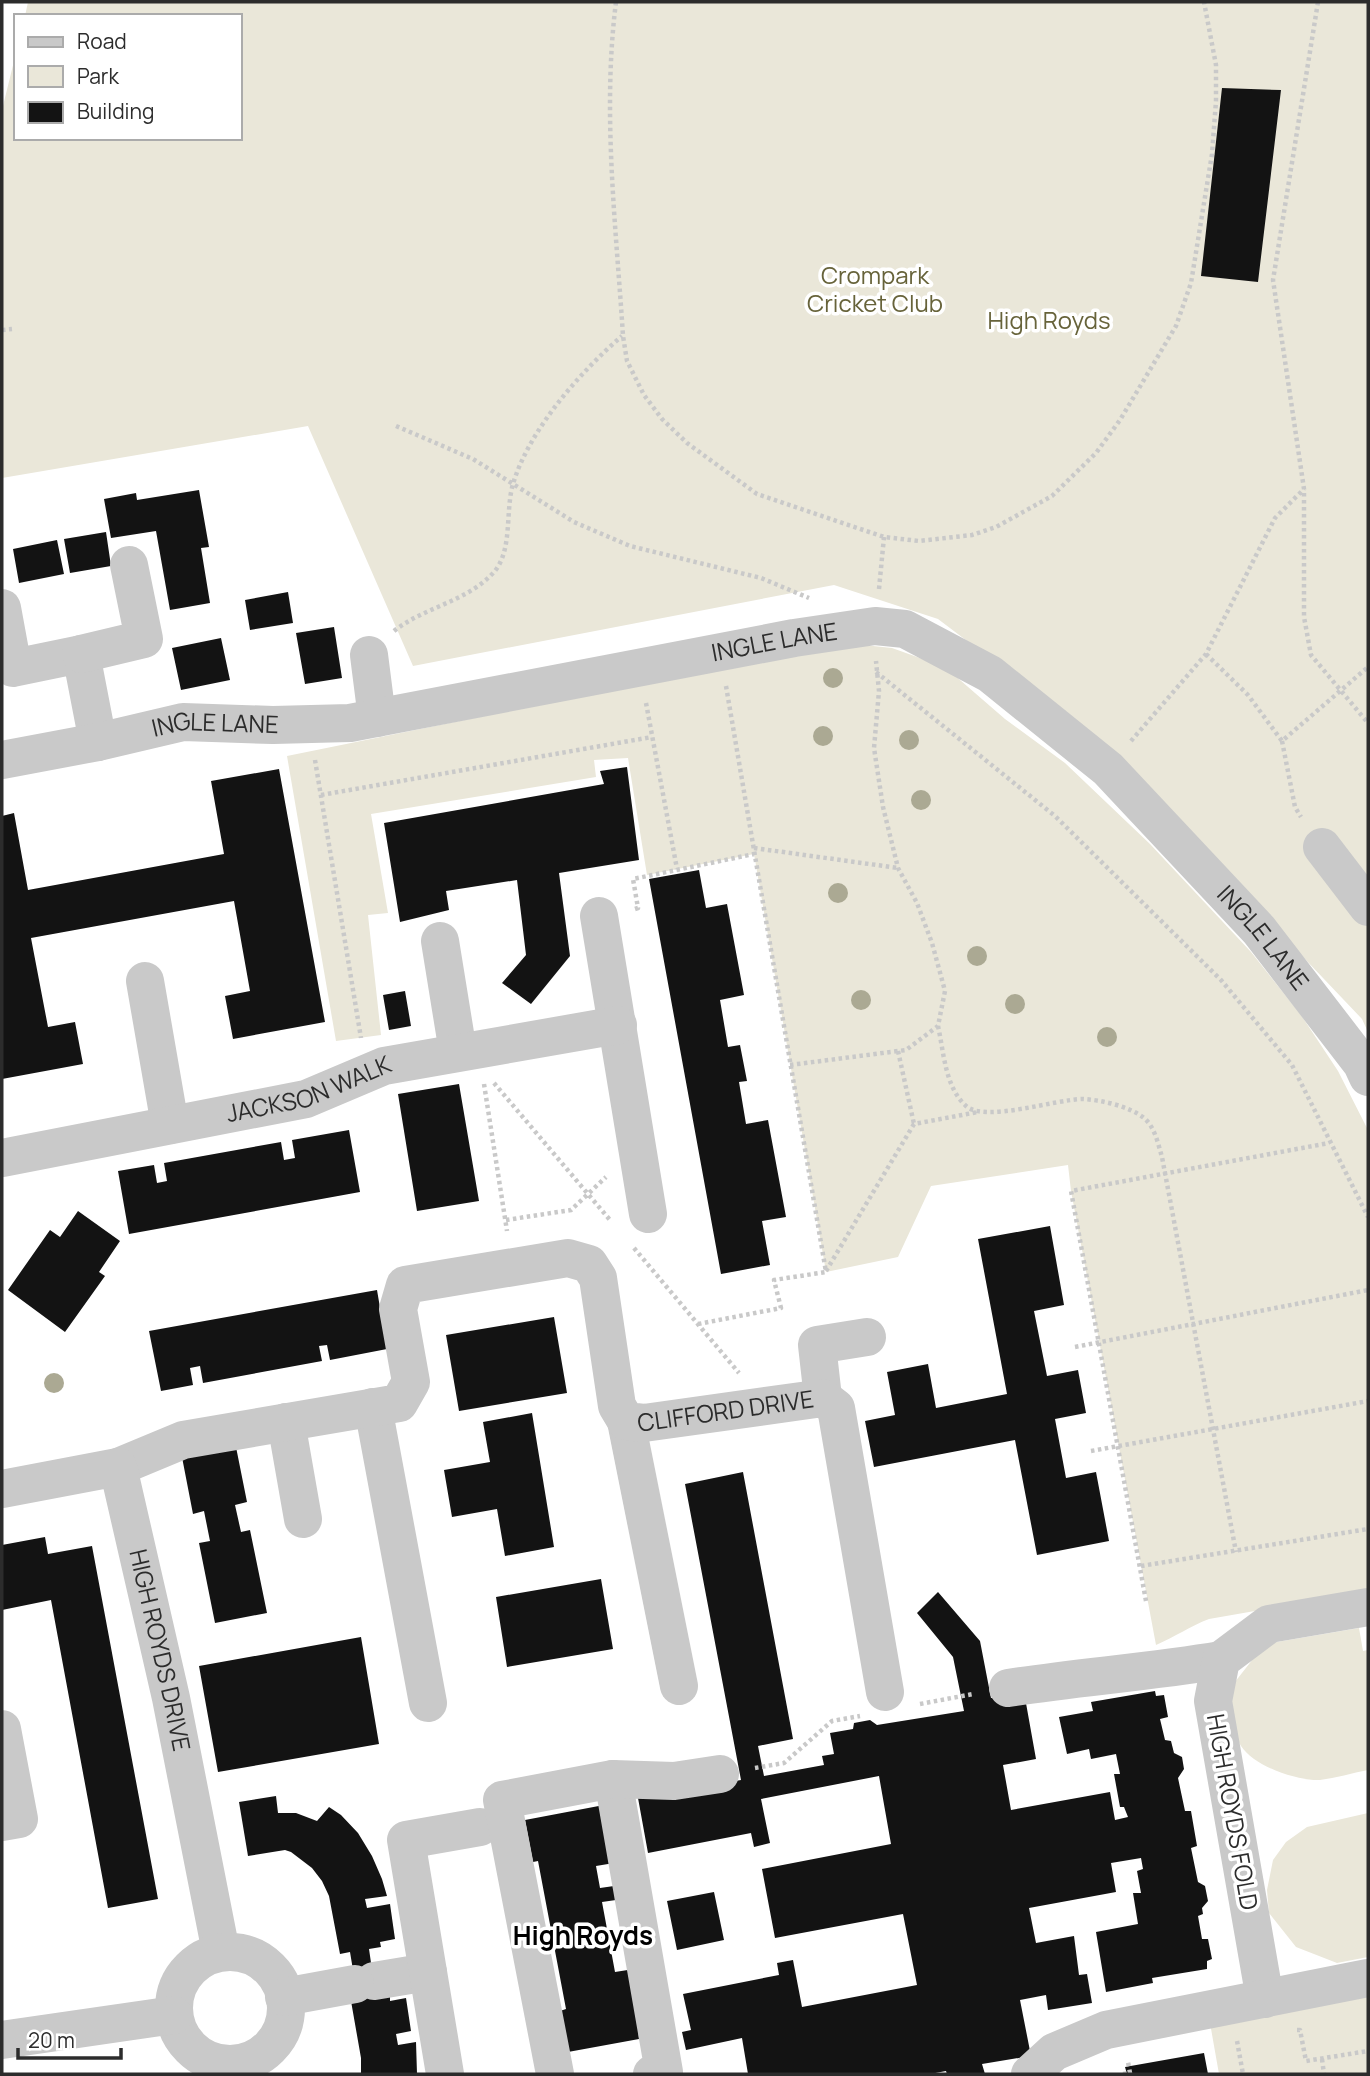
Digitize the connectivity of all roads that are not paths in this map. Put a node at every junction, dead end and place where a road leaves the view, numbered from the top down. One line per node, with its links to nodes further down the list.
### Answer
1 (129, 565): 3 (street)
2 (2, 608): 3 (street)
3 (81, 654): 6 (street)
4 (369, 655): 5 (street)
5 (377, 718): 6 (street, INGLE LANE); 15 (street, INGLE LANE)
6 (98, 742): 7 (street, INGLE LANE)
7 (2, 760)
8 (1322, 847): 9 (street)
9 (1368, 907)
10 (600, 916): 13 (street)
11 (440, 941): 14 (street)
12 (145, 981): 16 (street)
13 (618, 1025): 14 (street, JACKSON WALK); 18 (street)
14 (469, 1058): 16 (street, JACKSON WALK)
15 (1368, 1077)
16 (170, 1125): 17 (street, JACKSON WALK)
17 (2, 1158)
18 (631, 1227)
19 (867, 1337): 20 (street)
20 (823, 1398): 22 (street, CLIFFORD DRIVE); 32 (street, CLIFFORD DRIVE)
21 (373, 1407): 22 (street, CLIFFORD DRIVE); 23 (street, CLIFFORD DRIVE); 31 (street)
22 (626, 1421): 29 (street)
23 (286, 1422): 24 (street, CLIFFORD DRIVE); 26 (street)
24 (118, 1467): 25 (street); 38 (street, HIGH ROYDS DRIVE)
25 (2, 1489)
26 (303, 1519)
27 (1368, 1606): 28 (street)
28 (1221, 1660): 30 (street); 42 (street, HIGH ROYDS FOLD)
29 (679, 1686)
30 (1009, 1688)
31 (428, 1703)
32 (889, 1704)
33 (2, 1730): 36 (street)
34 (720, 1774): 35 (street)
35 (613, 1779): 47 (street); 48 (street)
36 (2, 1822)
37 (480, 1827): 39 (street)
38 (221, 1952): 41 (street); 43 (street)
39 (428, 1972): 41 (street); 46 (street)
40 (1368, 1978): 42 (street)
41 (284, 1997): 45 (street)
42 (1265, 1999): 49 (street)
43 (174, 2015): 44 (street); 45 (street)
44 (2, 2040)
45 (240, 2069)
46 (445, 2074)
47 (555, 2074)
48 (652, 2074)
49 (1030, 2074)

